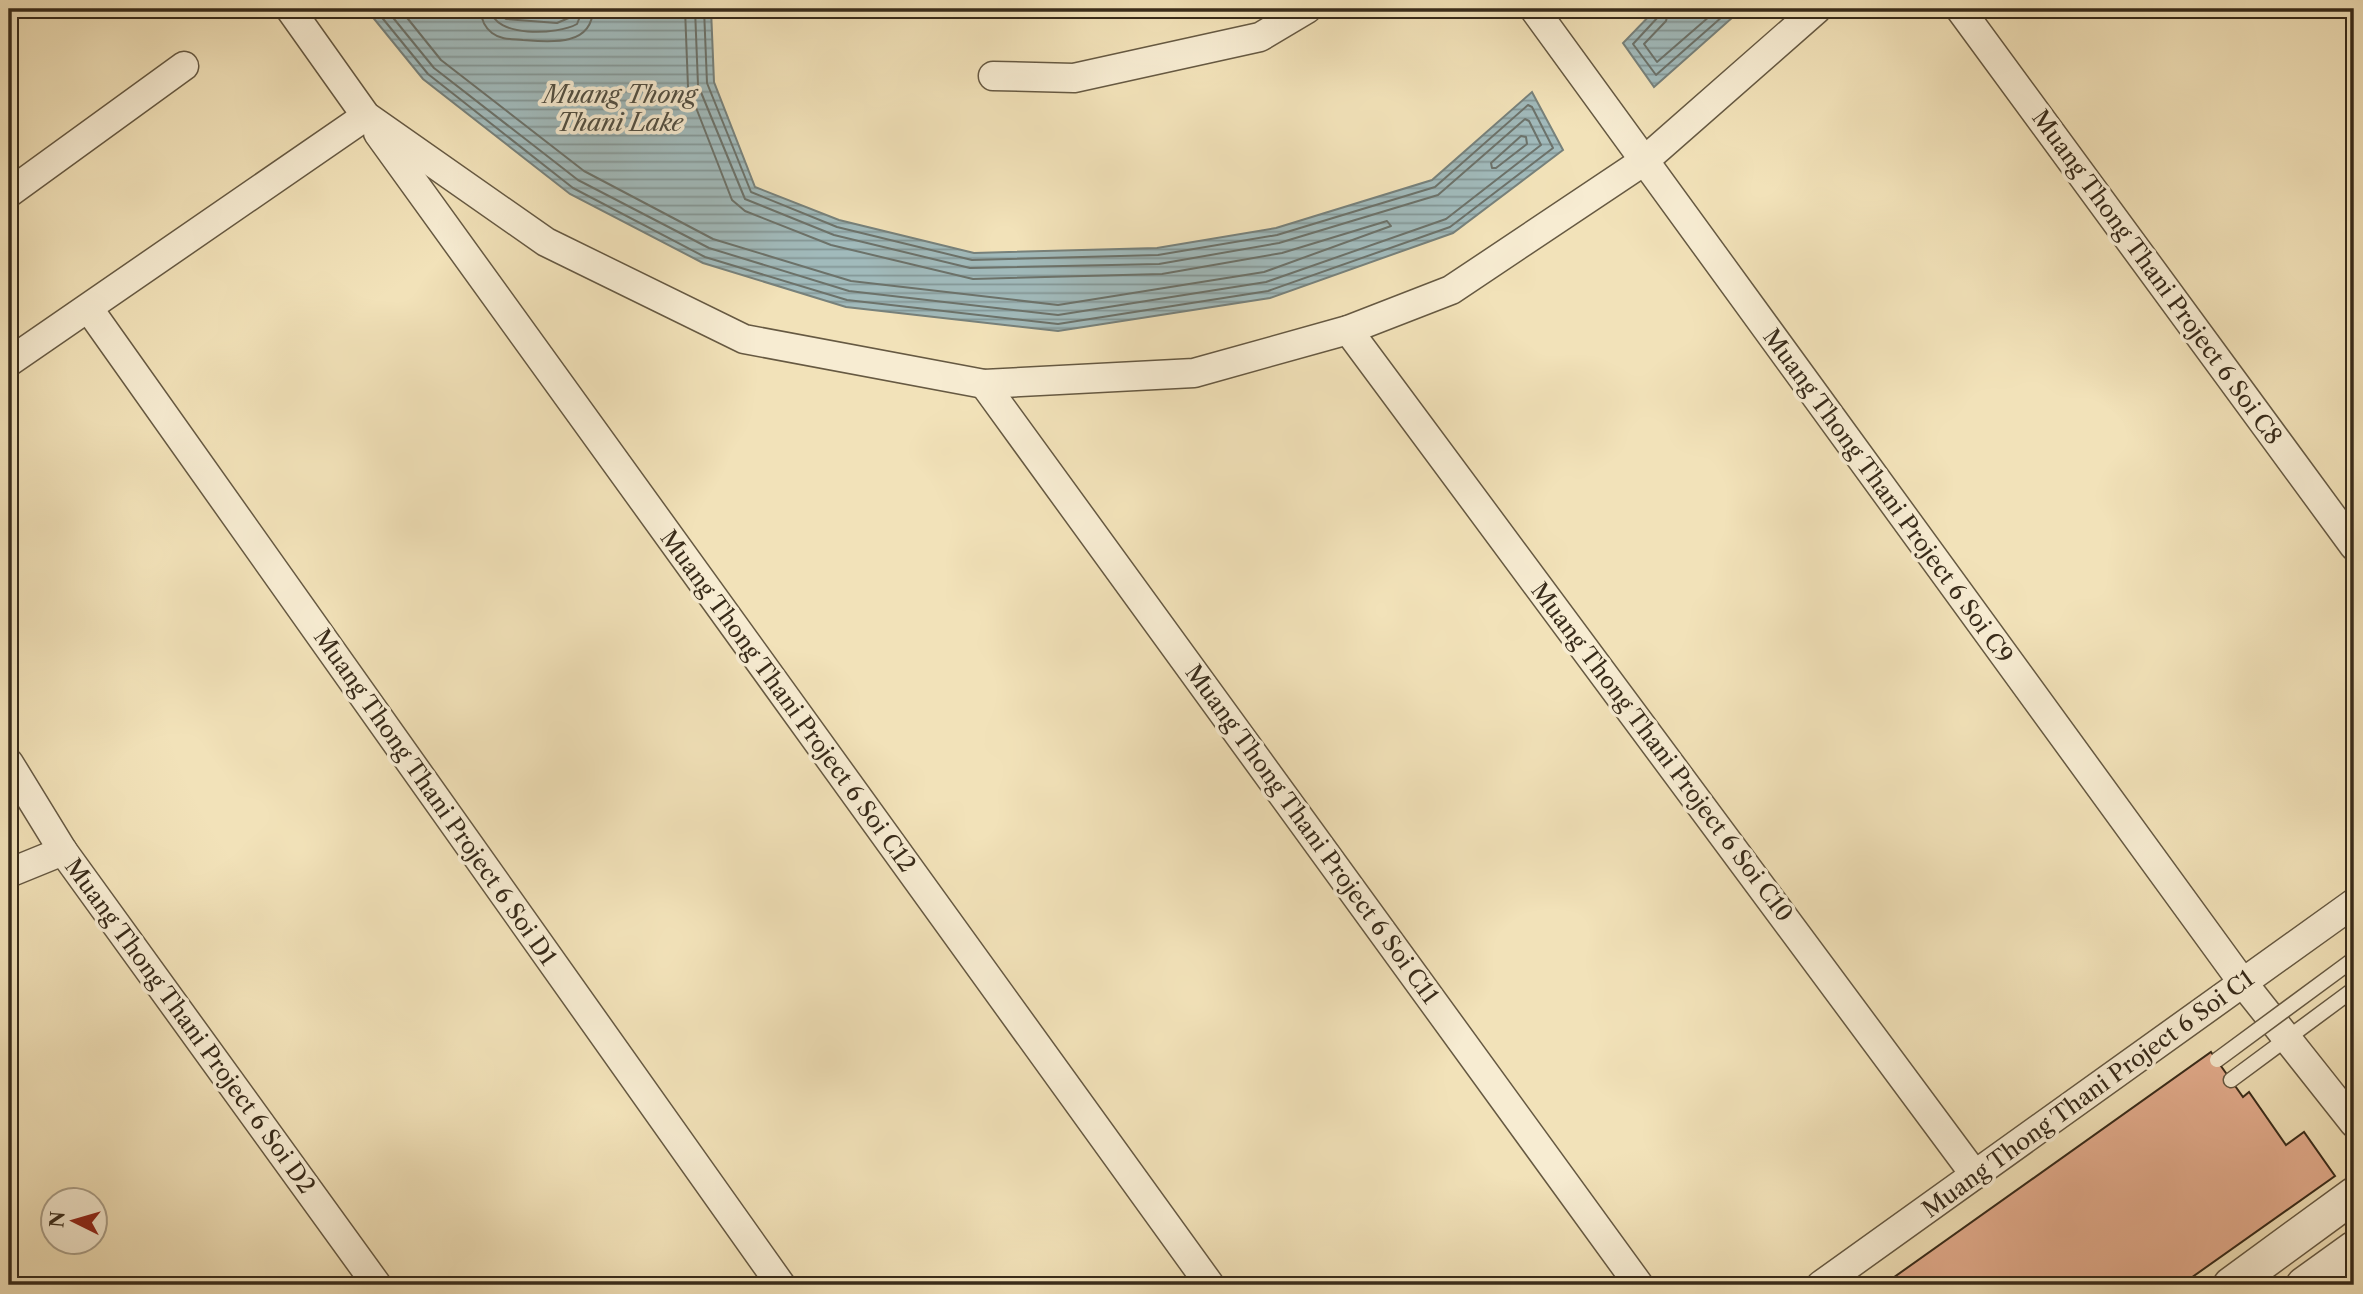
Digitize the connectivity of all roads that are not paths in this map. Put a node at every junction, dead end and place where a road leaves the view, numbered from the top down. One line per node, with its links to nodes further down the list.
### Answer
1 (290, 9): 8 (street, Muang Thong Thani Project 6 Soi C12)
2 (1307, 9): 7 (street)
3 (1534, 9): 9 (street, Muang Thong Thani Project 6 Soi C9)
4 (1817, 9): 9 (street)
5 (1960, 9): 15 (street, Muang Thong Thani Project 6 Soi C8)
6 (184, 66): 10 (street)
7 (993, 75)
8 (366, 116): 11 (street); 14 (street); 32 (street, Muang Thong Thani Project 6 Soi C12)
9 (1644, 161): 12 (street); 21 (street, Muang Thong Thani Project 6 Soi C9)
10 (9, 193)
11 (89, 309): 13 (street); 31 (street, Muang Thong Thani Project 6 Soi D1)
12 (1349, 330): 14 (street); 27 (street, Muang Thong Thani Project 6 Soi C10)
13 (9, 362)
14 (984, 384): 33 (street, Muang Thong Thani Project 6 Soi C11)
15 (2354, 546)
16 (9, 763): 17 (street, Muang Thong Thani Project 6 Soi D2)
17 (63, 851): 18 (street); 30 (street, Muang Thong Thani Project 6 Soi D2)
18 (9, 873)
19 (2354, 903): 21 (street, Muang Thong Thani Project 6 Soi C1)
20 (2354, 959): 24 (lane, bridge)
21 (2243, 983): 23 (street, Muang Thong Thani Project 6 Soi C9); 27 (street, Muang Thong Thani Project 6 Soi C1)
22 (2354, 989): 23 (lane)
23 (2287, 1039): 25 (lane); 26 (street, Muang Thong Thani Project 6 Soi C9)
24 (2217, 1060)
25 (2231, 1080)
26 (2354, 1123)
27 (1975, 1175): 34 (street, Muang Thong Thani Project 6 Soi C1)
28 (2354, 1195): 35 (street)
29 (2354, 1249): 36 (street)
30 (377, 1285)
31 (781, 1285)
32 (1210, 1285)
33 (1639, 1285)
34 (1821, 1285)
35 (2231, 1285)
36 (2304, 1285)

